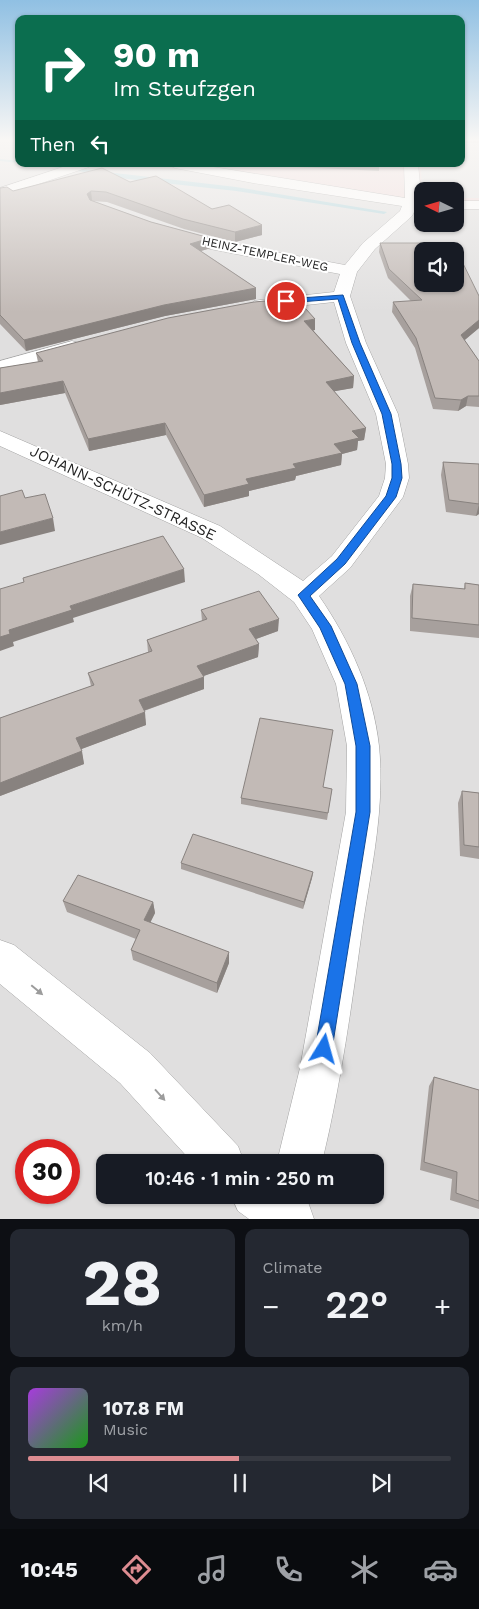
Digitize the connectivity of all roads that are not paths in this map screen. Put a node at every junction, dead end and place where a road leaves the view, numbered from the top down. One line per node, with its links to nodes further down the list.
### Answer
1 (375, 198): 2 (street)
2 (414, 204)
3 (464, 205): 4 (street)
4 (479, 205)
5 (414, 207): 7 (street)
6 (155, 228): 7 (street, HEINZ-TEMPLER-WEG)
7 (349, 271): 8 (street)
8 (340, 296): 9 (street); 13 (street)
9 (239, 308)
10 (92, 341): 11 (street)
11 (0, 368)
12 (0, 438): 13 (street, JOHANN-SCHÜTZ-STRASSE)
13 (304, 595): 16 (street, JOHANN-SCHÜTZ-STRASSE)
14 (0, 959): 15 (street, one-way to 15)
15 (215, 1154)
16 (302, 1154)

